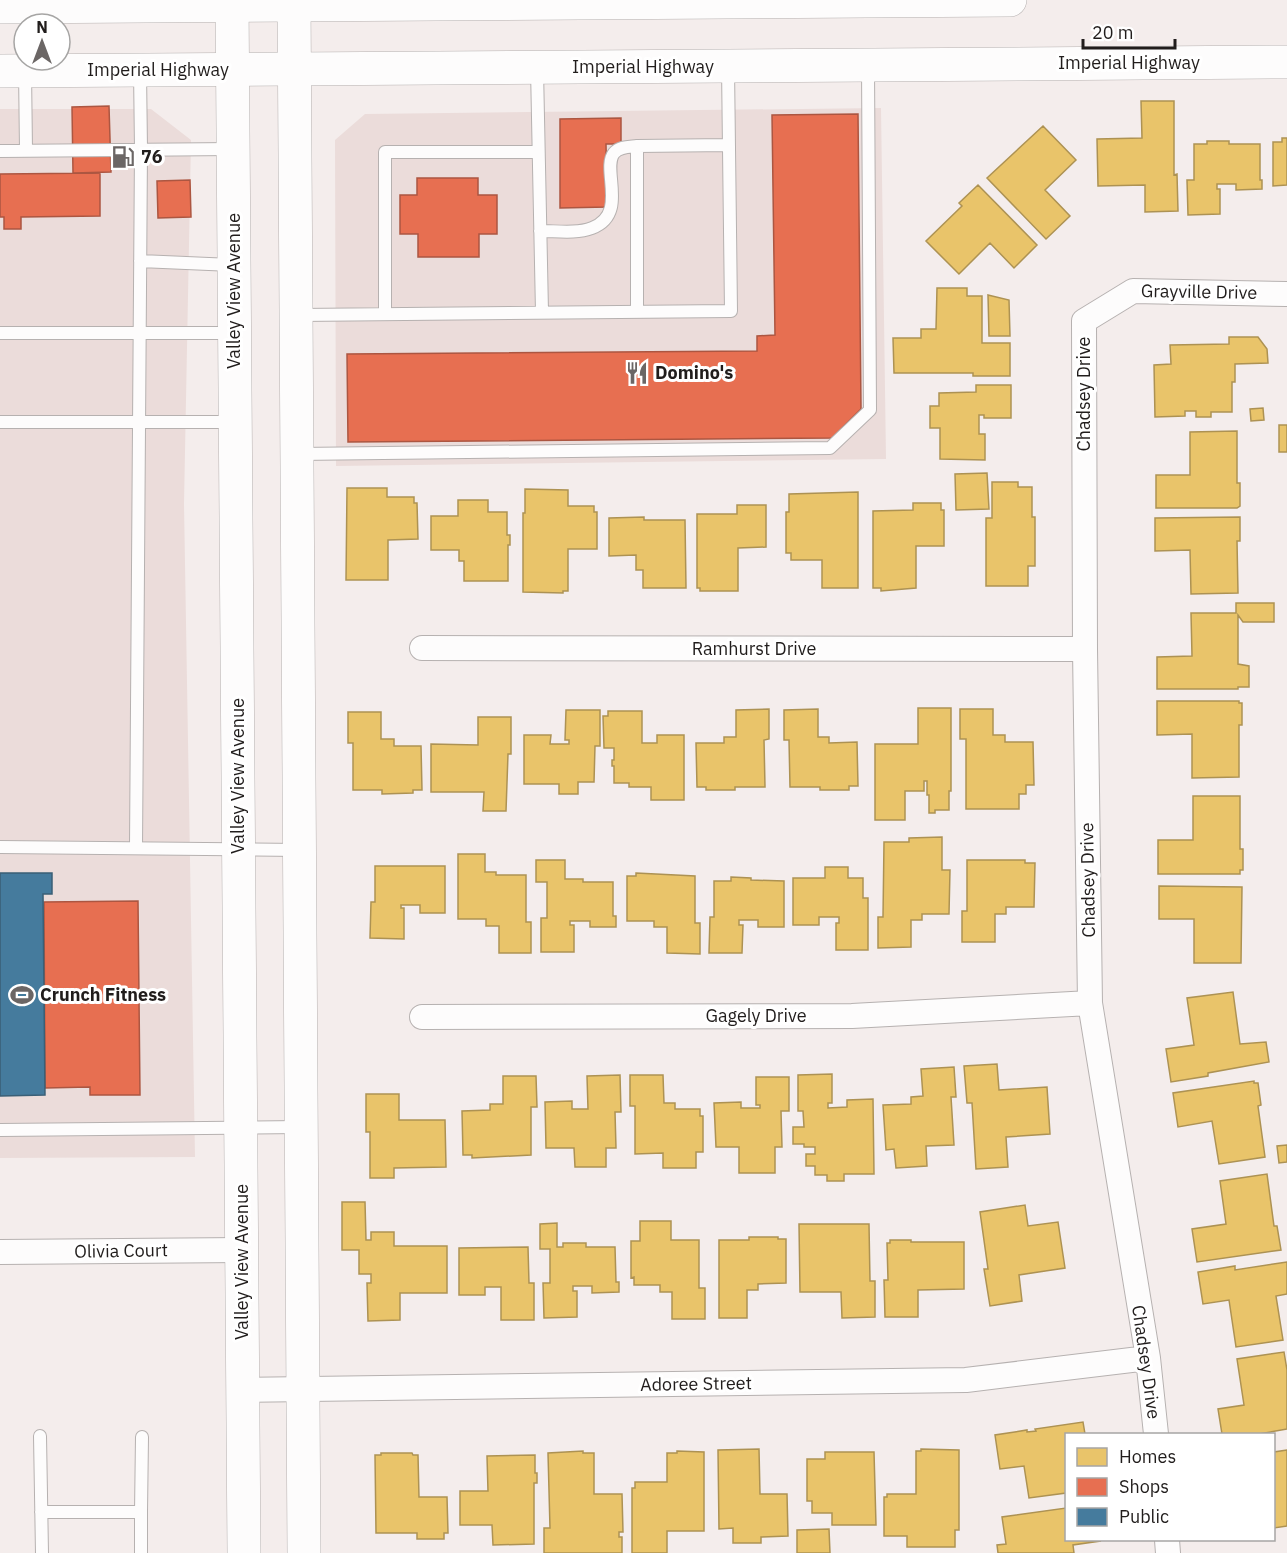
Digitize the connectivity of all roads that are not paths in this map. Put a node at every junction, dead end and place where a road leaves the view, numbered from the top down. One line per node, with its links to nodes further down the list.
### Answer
1 (884, 0): 2 (main road); 4 (main road)
2 (964, 0): 3 (main road)
3 (1010, 0)
4 (763, 1): 7 (main road)
5 (232, 2): 6 (main road); 8 (main road); 15 (main road, Valley View Avenue)
6 (294, 2): 7 (main road); 13 (main road)
7 (451, 2)
8 (8, 4)
9 (1287, 62): 10 (main road, Imperial Highway)
10 (868, 65): 11 (main road, Imperial Highway); 40 (lane)
11 (728, 66): 12 (main road, Imperial Highway); 18 (lane)
12 (537, 68): 13 (main road, Imperial Highway); 24 (lane)
13 (295, 69): 15 (main road, Imperial Highway); 32 (main road)
14 (140, 70): 15 (main road, Imperial Highway); 16 (main road, Imperial Highway); 20 (lane)
15 (233, 70): 21 (main road, Valley View Avenue)
16 (72, 71)
17 (12, 72): 22 (lane)
18 (729, 145): 19 (lane); 30 (lane)
19 (637, 146): 25 (lane); 30 (lane)
20 (141, 149): 21 (lane); 22 (lane); 26 (lane)
21 (233, 149): 27 (main road, Valley View Avenue)
22 (26, 150): 23 (lane)
23 (0, 151)
24 (538, 152): 25 (lane); 31 (lane)
25 (540, 231): 29 (lane)
26 (140, 261): 27 (lane); 35 (lane)
27 (234, 265): 36 (main road, Valley View Avenue)
28 (1287, 294): 33 (street, Grayville Drive)
29 (542, 312): 30 (lane); 31 (lane)
30 (638, 312)
31 (385, 314): 32 (lane)
32 (296, 315): 40 (main road)
33 (1084, 321): 42 (street, Chadsey Drive)
34 (0, 333): 35 (lane)
35 (140, 333): 36 (lane); 38 (lane)
36 (235, 333): 39 (main road, Valley View Avenue)
37 (0, 422): 38 (lane)
38 (139, 422): 39 (lane); 44 (lane)
39 (236, 422): 45 (main road, Valley View Avenue)
40 (297, 454): 46 (main road)
41 (422, 648): 42 (street, Ramhurst Drive)
42 (1085, 649): 47 (street, Chadsey Drive)
43 (0, 847): 44 (lane)
44 (136, 848): 45 (lane)
45 (239, 849): 46 (lane); 50 (main road, Valley View Avenue)
46 (300, 850): 49 (main road)
47 (1090, 1004): 48 (street, Gagely Drive); 54 (street, Chadsey Drive)
48 (422, 1017)
49 (302, 1127): 50 (lane); 55 (main road)
50 (241, 1128): 51 (lane); 52 (main road, Valley View Avenue)
51 (0, 1130)
52 (242, 1250): 53 (street, Olivia Court); 56 (main road, Valley View Avenue)
53 (0, 1252)
54 (1148, 1358): 55 (street, Adoree Street); 57 (street, Chadsey Drive)
55 (304, 1389): 56 (street, Adoree Street); 65 (main road)
56 (243, 1390): 64 (main road, Valley View Avenue)
57 (1156, 1433)
58 (40, 1436): 60 (lane)
59 (142, 1437): 61 (lane)
60 (41, 1512): 61 (lane); 62 (lane)
61 (141, 1512): 63 (lane)
62 (42, 1553)
63 (141, 1553)
64 (244, 1553)
65 (304, 1553)

